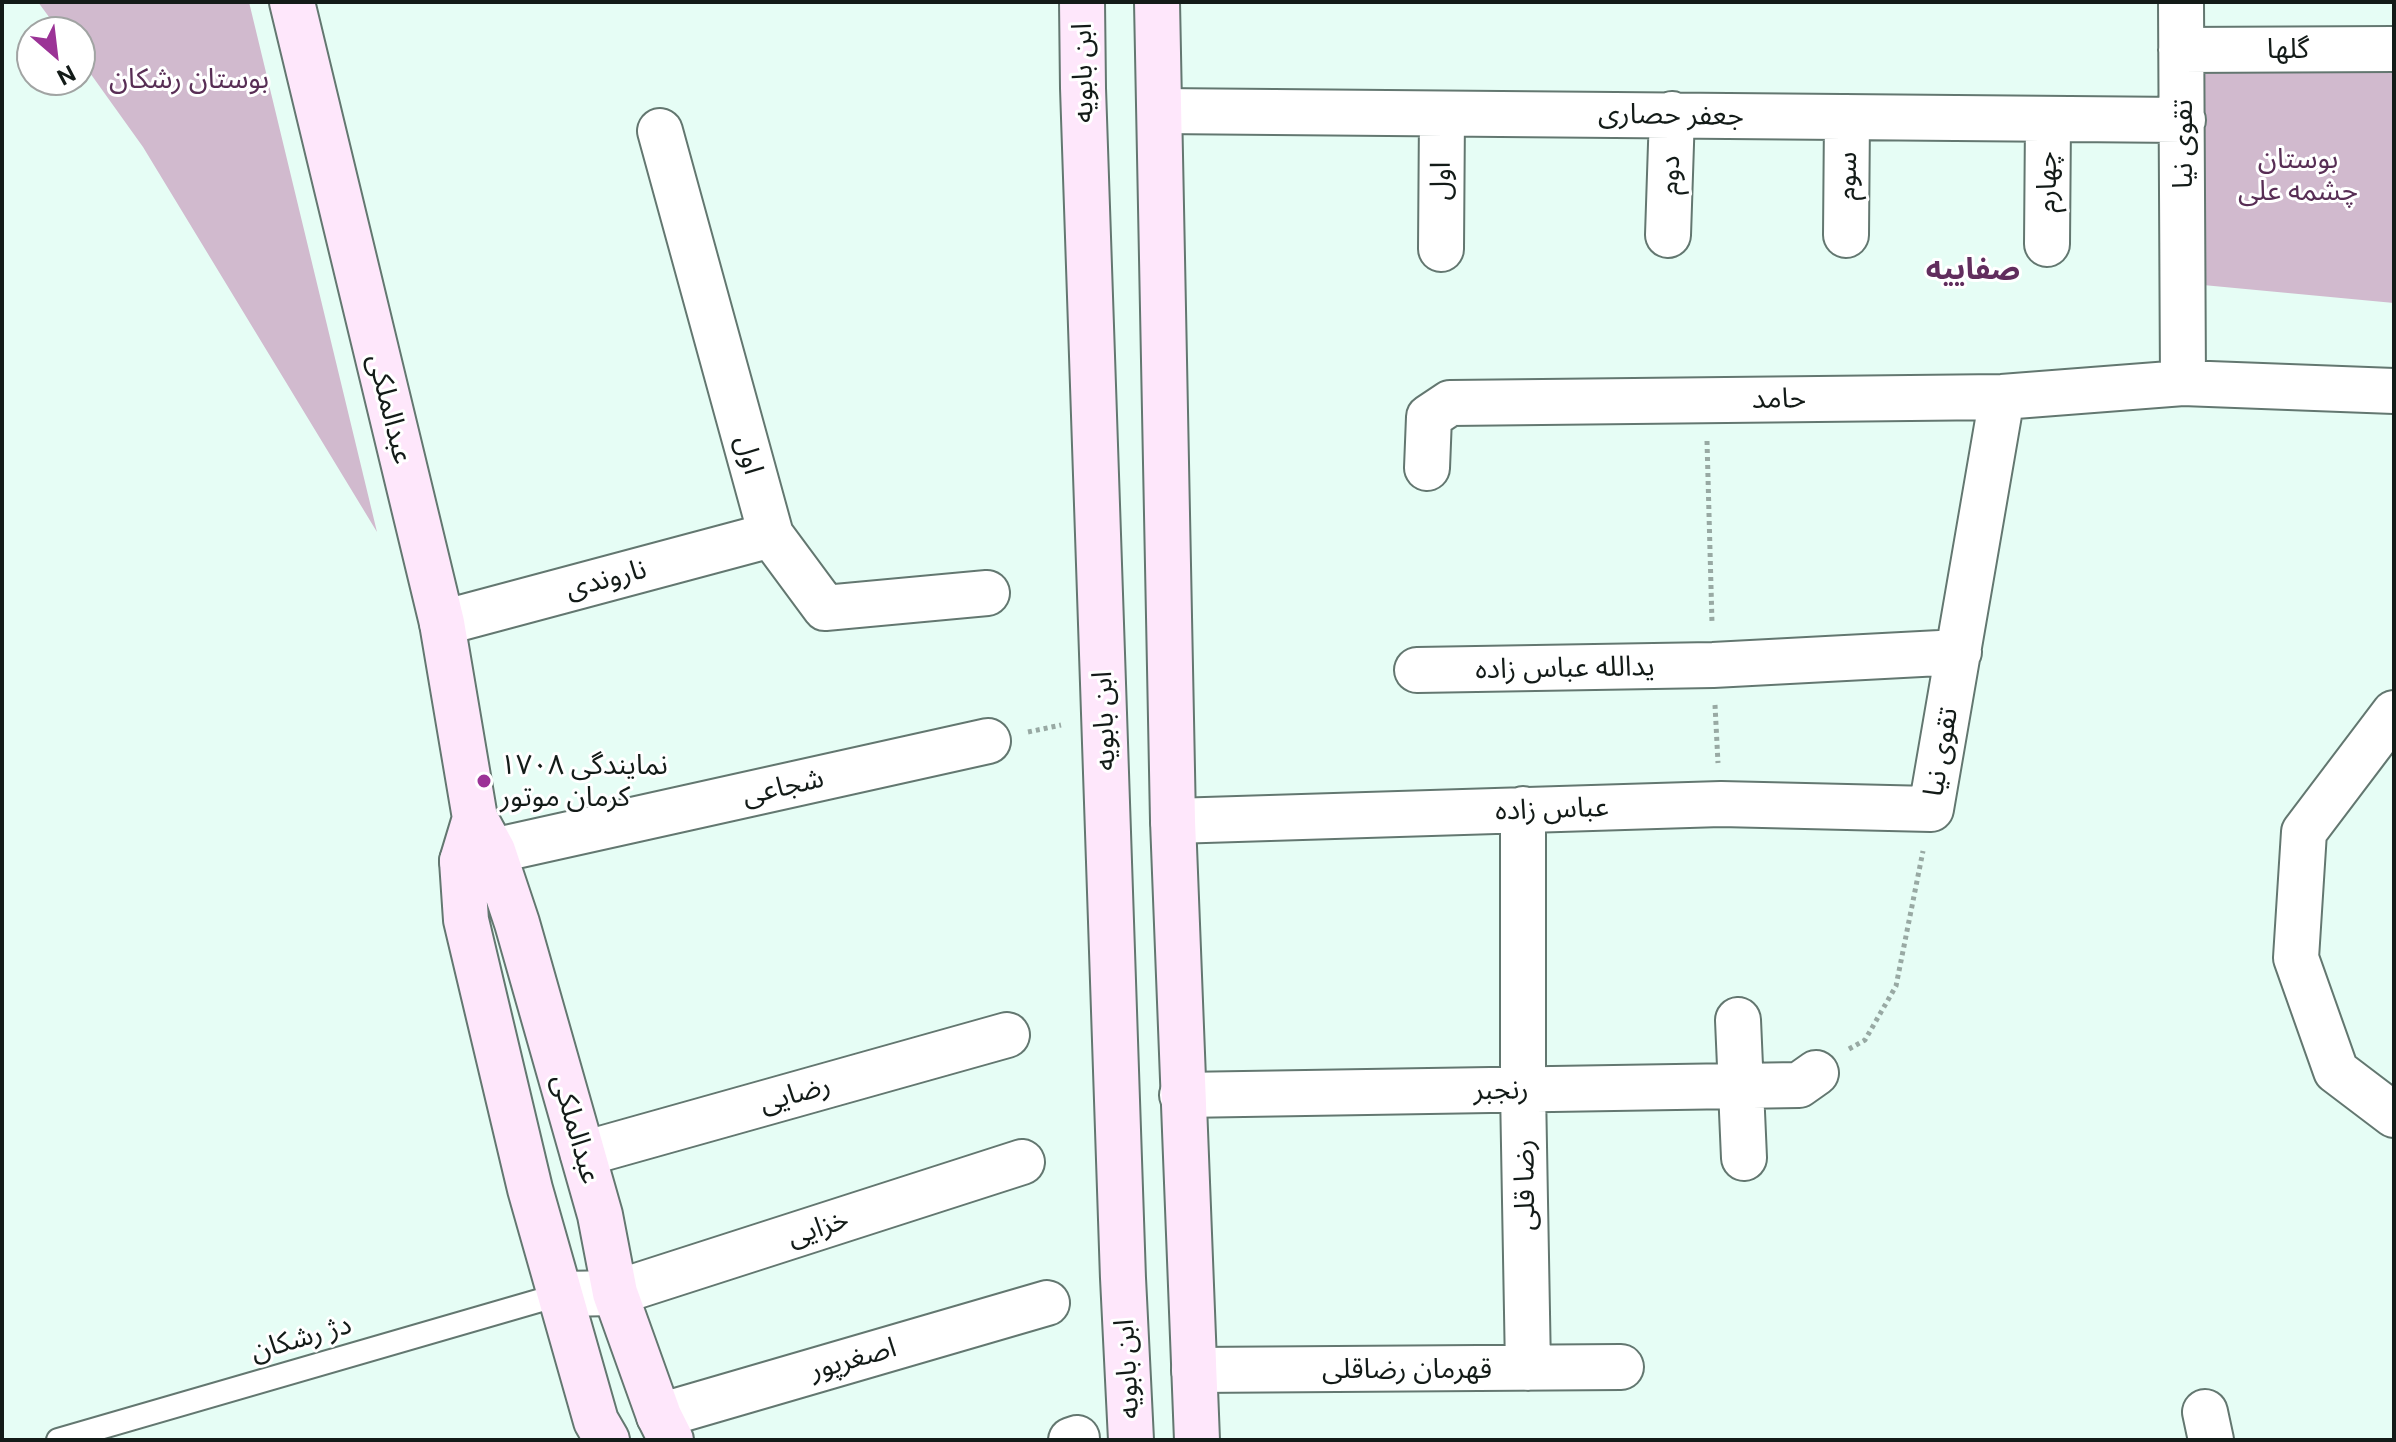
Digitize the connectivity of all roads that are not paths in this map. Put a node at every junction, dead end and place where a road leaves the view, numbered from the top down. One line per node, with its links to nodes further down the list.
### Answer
1 (292, 2): 24 (main road, عبدالملکی)
2 (1082, 2): 52 (main road, ابن بابویه)
3 (1157, 2): 7 (main road)
4 (2181, 2): 6 (street, تقوی نیا)
5 (2394, 49): 6 (street, گلها)
6 (2181, 50): 12 (street, تقوی نیا)
7 (1160, 111): 8 (street, جعفر حصاری); 31 (main road)
8 (1442, 114): 9 (street, جعفر حصاری); 17 (street, اول)
9 (1672, 114): 10 (street, جعفر حصاری); 14 (street, دوم)
10 (1847, 117): 11 (street, جعفر حصاری); 15 (street, سوم)
11 (2048, 120): 12 (street, جعفر حصاری); 16 (street, چهارم)
12 (2183, 120): 18 (street, تقوی نیا)
13 (660, 131): 22 (street, اول)
14 (1668, 235)
15 (1846, 235)
16 (2047, 244)
17 (1441, 249)
18 (2183, 383): 19 (street, حامد); 20 (street, حامد)
19 (2394, 391)
20 (2002, 397): 21 (street, حامد); 25 (street, تقوی نیا)
21 (1427, 468)
22 (771, 535): 23 (street, اول); 24 (street, ناروندی)
23 (987, 593)
24 (442, 623): 32 (main road, عبدالملکی)
25 (1959, 652): 26 (street, یدالله عباس زاده); 30 (street, تقوی نیا)
26 (1417, 670)
27 (2394, 713): 39 (street)
28 (988, 741): 32 (street, شجاعی)
29 (1523, 809): 30 (street, عباس زاده); 31 (street, عباس زاده); 37 (street, رضا قلی)
30 (1931, 809)
31 (1173, 821): 38 (main road)
32 (477, 844): 40 (main road, عبدالملکی); 44 (main road, عبدالملکی)
33 (1738, 1020): 36 (street)
34 (1007, 1035): 40 (street, رضایی)
35 (1816, 1073): 36 (street, رنجبر)
36 (1741, 1086): 37 (street, رنجبر); 41 (street)
37 (1523, 1090): 38 (street, رنجبر); 47 (street, رضا قلی)
38 (1182, 1095): 48 (main road)
39 (2394, 1115)
40 (583, 1154): 43 (main road, عبدالملکی)
41 (1744, 1158)
42 (1022, 1162): 43 (street, خزایی)
43 (615, 1293): 44 (street, خزایی); 49 (main road, عبدالملکی)
44 (562, 1294): 50 (lane, دژ رشکان); 51 (main road, عبدالملکی)
45 (1047, 1303): 49 (street, اصغرپور)
46 (1621, 1367): 47 (street, قهرمان رضاقلی)
47 (1528, 1368): 48 (street, قهرمان رضاقلی)
48 (1194, 1370): 53 (main road)
49 (665, 1428)
50 (58, 1440)
51 (607, 1440)
52 (1131, 1440)
53 (1197, 1440)

